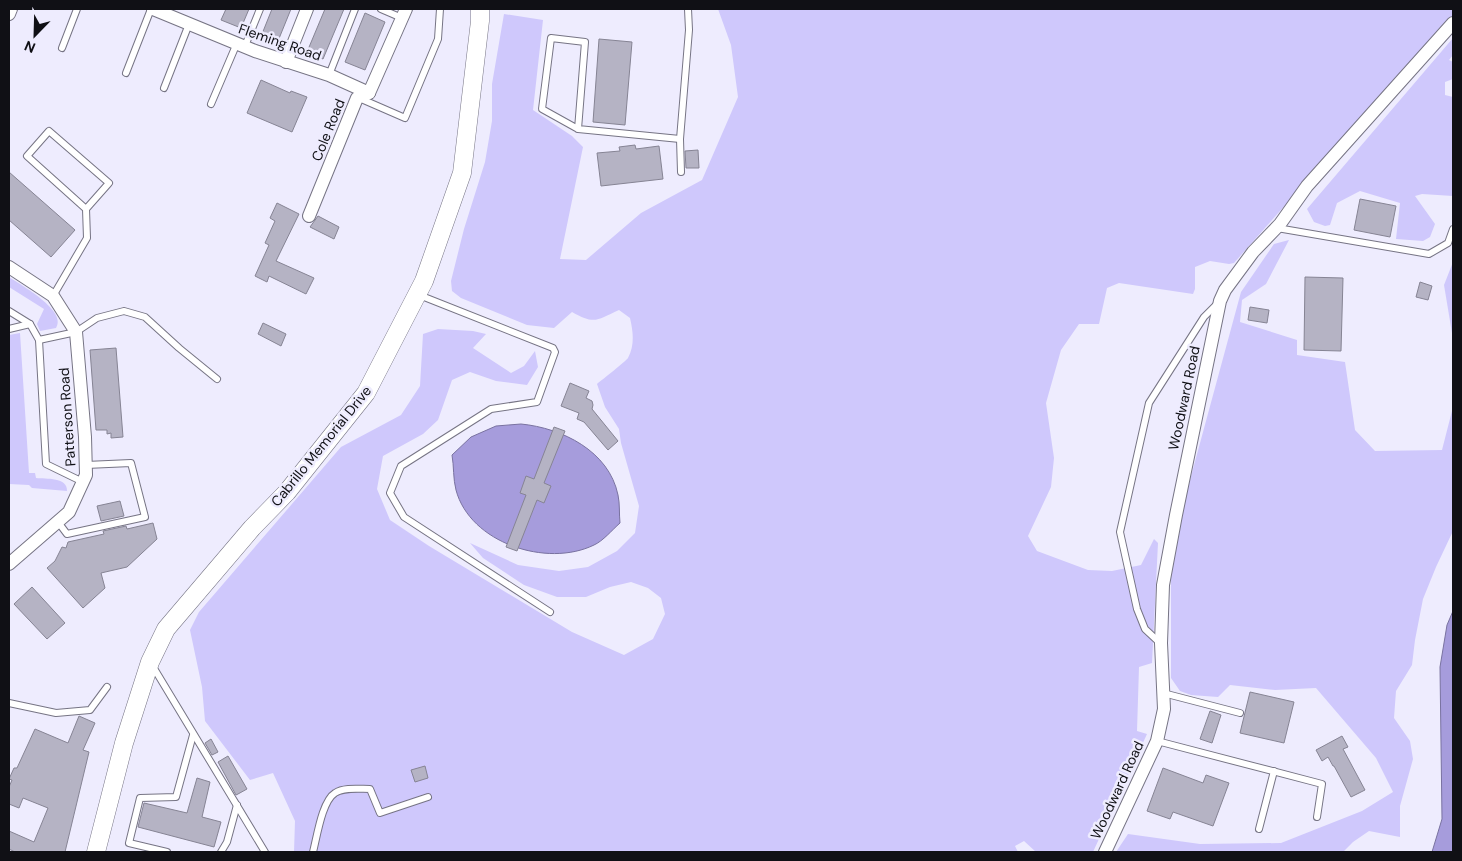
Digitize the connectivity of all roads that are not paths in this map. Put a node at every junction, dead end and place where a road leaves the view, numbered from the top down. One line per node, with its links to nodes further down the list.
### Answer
1 (11, 9): 12 (street)
2 (77, 9): 16 (lane)
3 (260, 9): 15 (lane)
4 (307, 9): 17 (street)
5 (355, 9): 19 (lane)
6 (381, 9): 11 (lane)
7 (440, 9): 22 (lane)
8 (480, 9): 32 (main road, Cabrillo Memorial Drive)
9 (688, 9): 25 (lane)
10 (157, 10): 14 (street, Fleming Road); 18 (lane)
11 (404, 13): 21 (street)
12 (9, 14)
13 (1453, 22): 29 (street, Woodward Road)
14 (189, 24): 15 (street, Fleming Road); 20 (lane)
15 (241, 45): 17 (street, Fleming Road); 23 (lane)
16 (62, 48)
17 (286, 62): 19 (street, Fleming Road)
18 (126, 73)
19 (329, 75): 21 (street, Fleming Road)
20 (164, 88)
21 (369, 93): 22 (street, Cole Road)
22 (357, 98): 28 (street, Cole Road)
23 (212, 104)
24 (578, 129): 24 (lane); 25 (lane)
25 (680, 139): 26 (lane)
26 (681, 172)
27 (86, 209): 27 (lane); 33 (lane)
28 (309, 216)
29 (1276, 228): 30 (lane); 34 (street, Woodward Road)
30 (1453, 229)
31 (9, 267): 33 (street, Patterson Road)
32 (418, 294): 45 (lane); 47 (main road, Cabrillo Memorial Drive)
33 (53, 296): 38 (street, Patterson Road)
34 (1220, 301): 46 (street, Woodward Road); 46 (lane)
35 (9, 311): 36 (lane)
36 (30, 324): 37 (lane); 39 (lane)
37 (9, 329)
38 (76, 332): 39 (lane); 40 (lane); 41 (street, Patterson Road)
39 (39, 340): 42 (lane)
40 (217, 379)
41 (86, 465): 42 (street, Patterson Road); 43 (lane)
42 (83, 482): 43 (street, Patterson Road)
43 (58, 522): 44 (street, Patterson Road)
44 (9, 564)
45 (550, 612)
46 (1161, 644): 49 (street, Woodward Road)
47 (150, 662): 52 (lane); 59 (main road, Cabrillo Memorial Drive)
48 (107, 688): 50 (lane)
49 (1163, 694): 51 (lane); 53 (street, Woodward Road)
50 (9, 703)
51 (1240, 713)
52 (193, 735): 56 (lane); 60 (lane)
53 (1157, 741): 54 (lane); 64 (street, Woodward Road)
54 (1274, 771): 57 (lane); 58 (lane)
55 (428, 797): 63 (lane)
56 (237, 805): 61 (lane); 62 (lane)
57 (1317, 817)
58 (1259, 829)
59 (96, 852)
60 (167, 852)
61 (221, 852)
62 (265, 852)
63 (313, 852)
64 (1105, 852)

